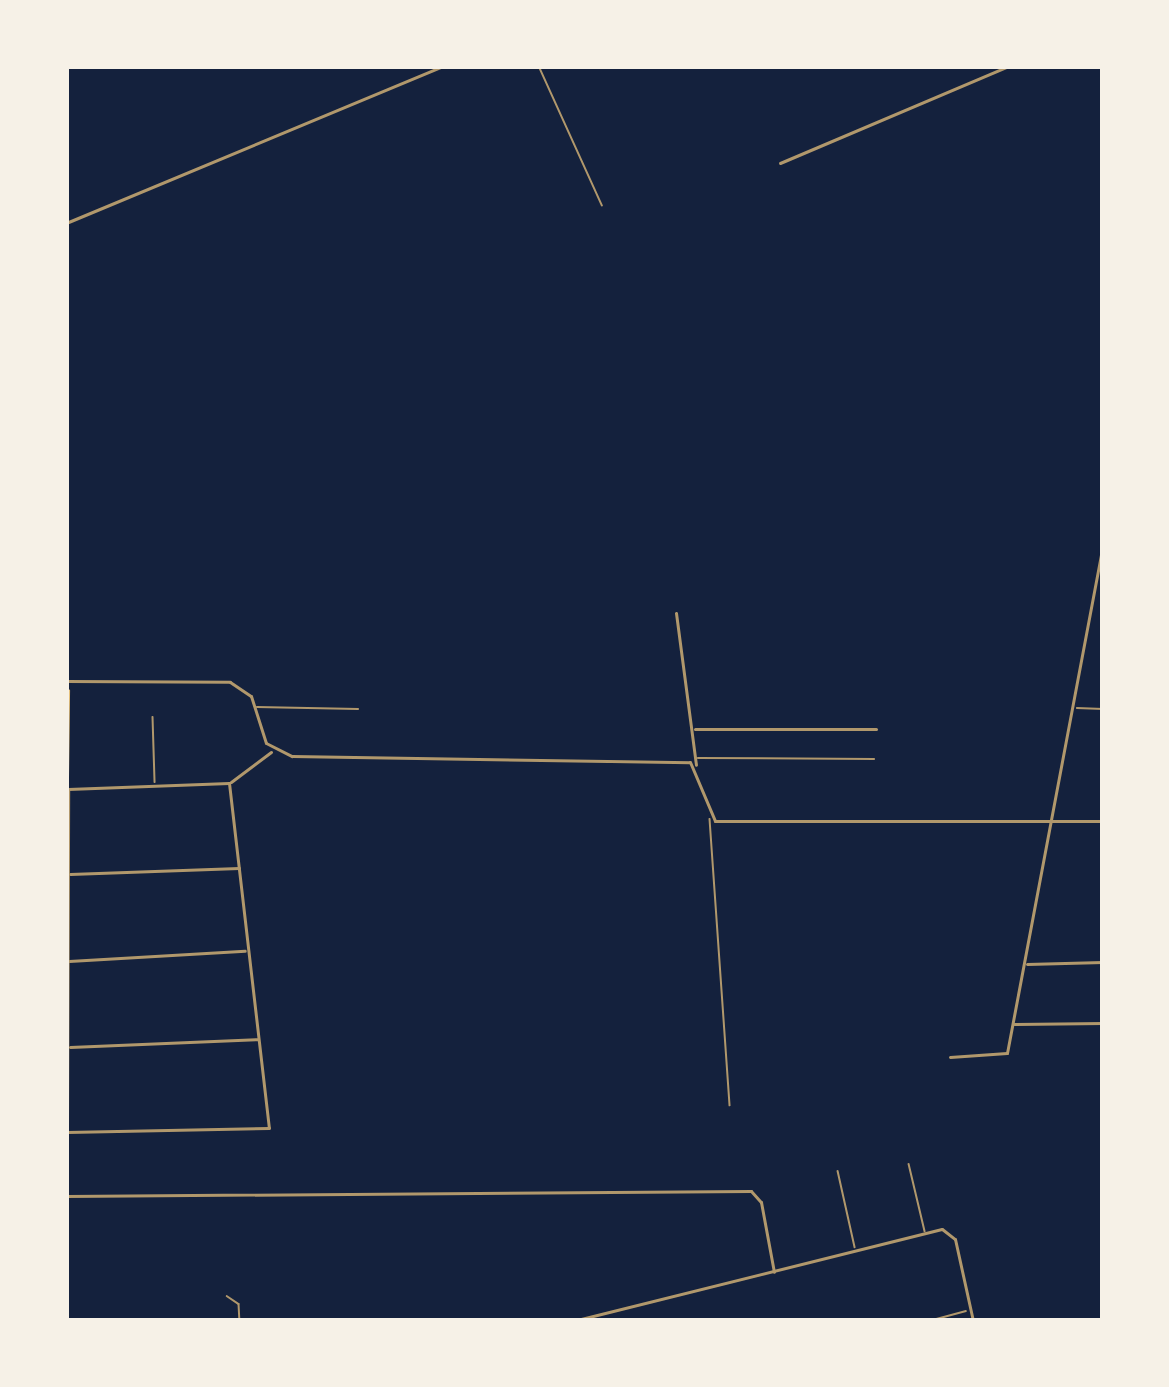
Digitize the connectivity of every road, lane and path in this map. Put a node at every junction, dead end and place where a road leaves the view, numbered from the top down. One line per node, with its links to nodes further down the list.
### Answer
1 (443, 66): 6 (street)
2 (539, 66): 5 (lane)
3 (1008, 66): 4 (street)
4 (780, 163)
5 (602, 205)
6 (66, 223)
7 (1103, 544): 11 (street)
8 (676, 613): 16 (street)
9 (68, 681): 10 (street); 22 (path)
10 (257, 707): 12 (lane); 17 (street)
11 (1073, 708): 13 (lane); 24 (street)
12 (358, 709)
13 (1103, 710)
14 (153, 717): 21 (lane)
15 (876, 728): 16 (street)
16 (695, 729): 19 (street)
17 (272, 751): 19 (street); 20 (street)
18 (874, 759): 19 (lane)
19 (697, 762): 23 (street)
20 (229, 783): 21 (street); 26 (street)
21 (155, 786): 22 (street)
22 (68, 789): 27 (street)
23 (710, 819): 24 (street); 37 (lane)
24 (1055, 820): 25 (street); 31 (street)
25 (1103, 821)
26 (238, 868): 27 (street); 28 (street)
27 (68, 874): 29 (street)
28 (249, 951): 29 (street); 34 (street)
29 (67, 961): 35 (street)
30 (1103, 962): 31 (street)
31 (1024, 964): 33 (street)
32 (1103, 1023): 33 (street)
33 (1012, 1024): 36 (street)
34 (259, 1039): 35 (street); 38 (street)
35 (68, 1047): 38 (street)
36 (950, 1057)
37 (730, 1105)
38 (67, 1132)
39 (910, 1163): 42 (lane)
40 (838, 1171): 43 (lane)
41 (66, 1196): 44 (street)
42 (926, 1232): 43 (street); 46 (street)
43 (856, 1251): 44 (street)
44 (775, 1273): 47 (street)
45 (227, 1296): 48 (lane)
46 (970, 1310): 50 (lane); 51 (street)
47 (594, 1320): 49 (street)
48 (240, 1321)
49 (573, 1321)
50 (929, 1321)
51 (973, 1321)

